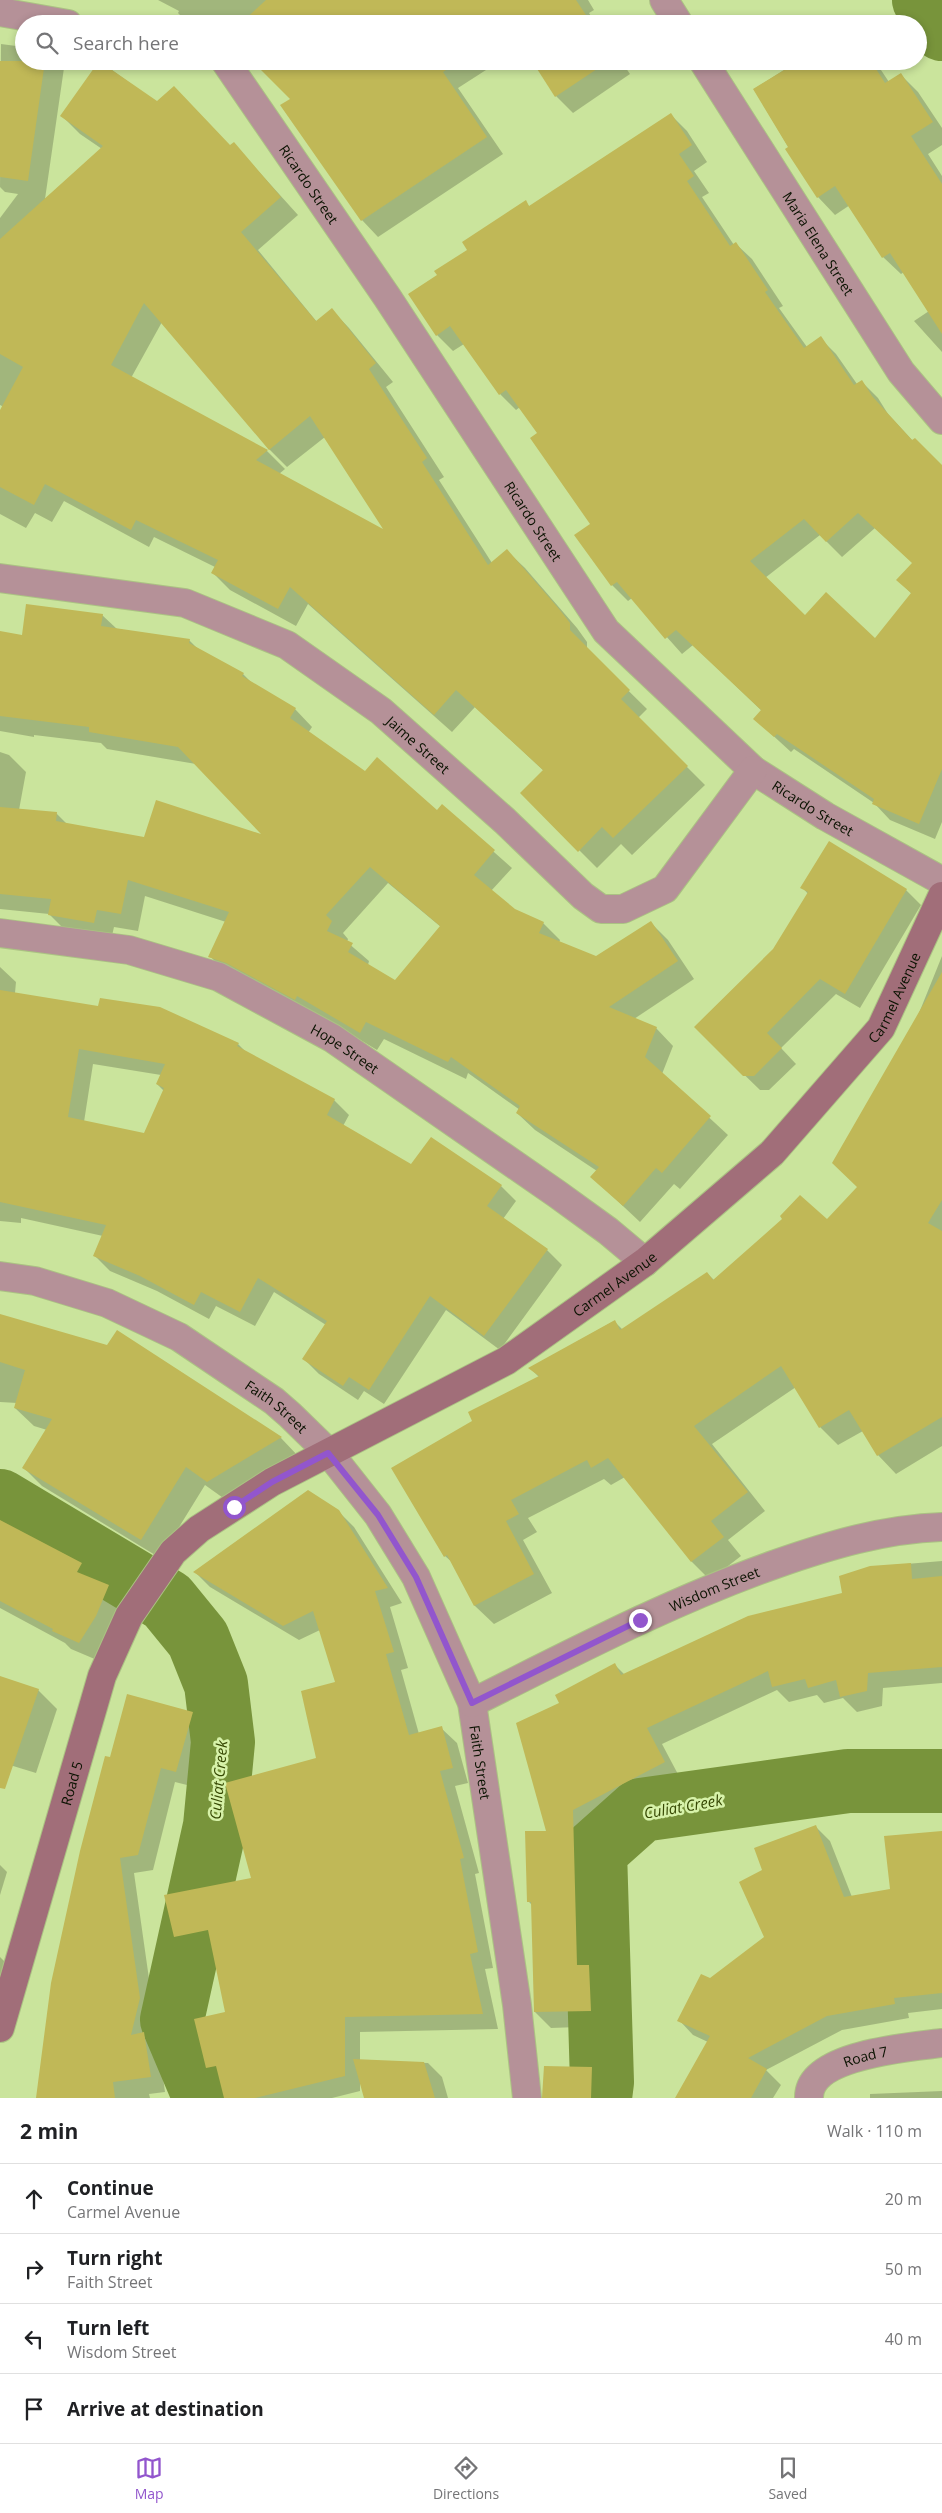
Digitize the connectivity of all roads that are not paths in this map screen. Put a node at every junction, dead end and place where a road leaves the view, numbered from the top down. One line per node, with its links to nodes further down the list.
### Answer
1 (664, 0): 4 (street)
2 (0, 12): 3 (street)
3 (17, 15)
4 (673, 15)
5 (231, 70): 9 (street, Ricardo Street)
6 (709, 70): 7 (street, Maria Elena Street)
7 (942, 420)
8 (0, 578): 9 (street, Jaime Street)
9 (753, 770): 10 (street, Ricardo Street)
10 (942, 881)
11 (942, 896): 13 (street, Carmel Avenue)
12 (0, 933): 13 (street, Hope Street)
13 (645, 1262): 15 (street, Carmel Avenue)
14 (0, 1276): 15 (street, Faith Street)
15 (328, 1453): 17 (street, Carmel Avenue); 18 (street, Faith Street)
16 (942, 1527): 18 (street, Wisdom Street)
17 (173, 1552): 19 (street, Road 5)
18 (472, 1703): 21 (street, Faith Street)
19 (0, 2028)
20 (942, 2043): 22 (street, Road 7)
21 (527, 2098)
22 (809, 2098)

